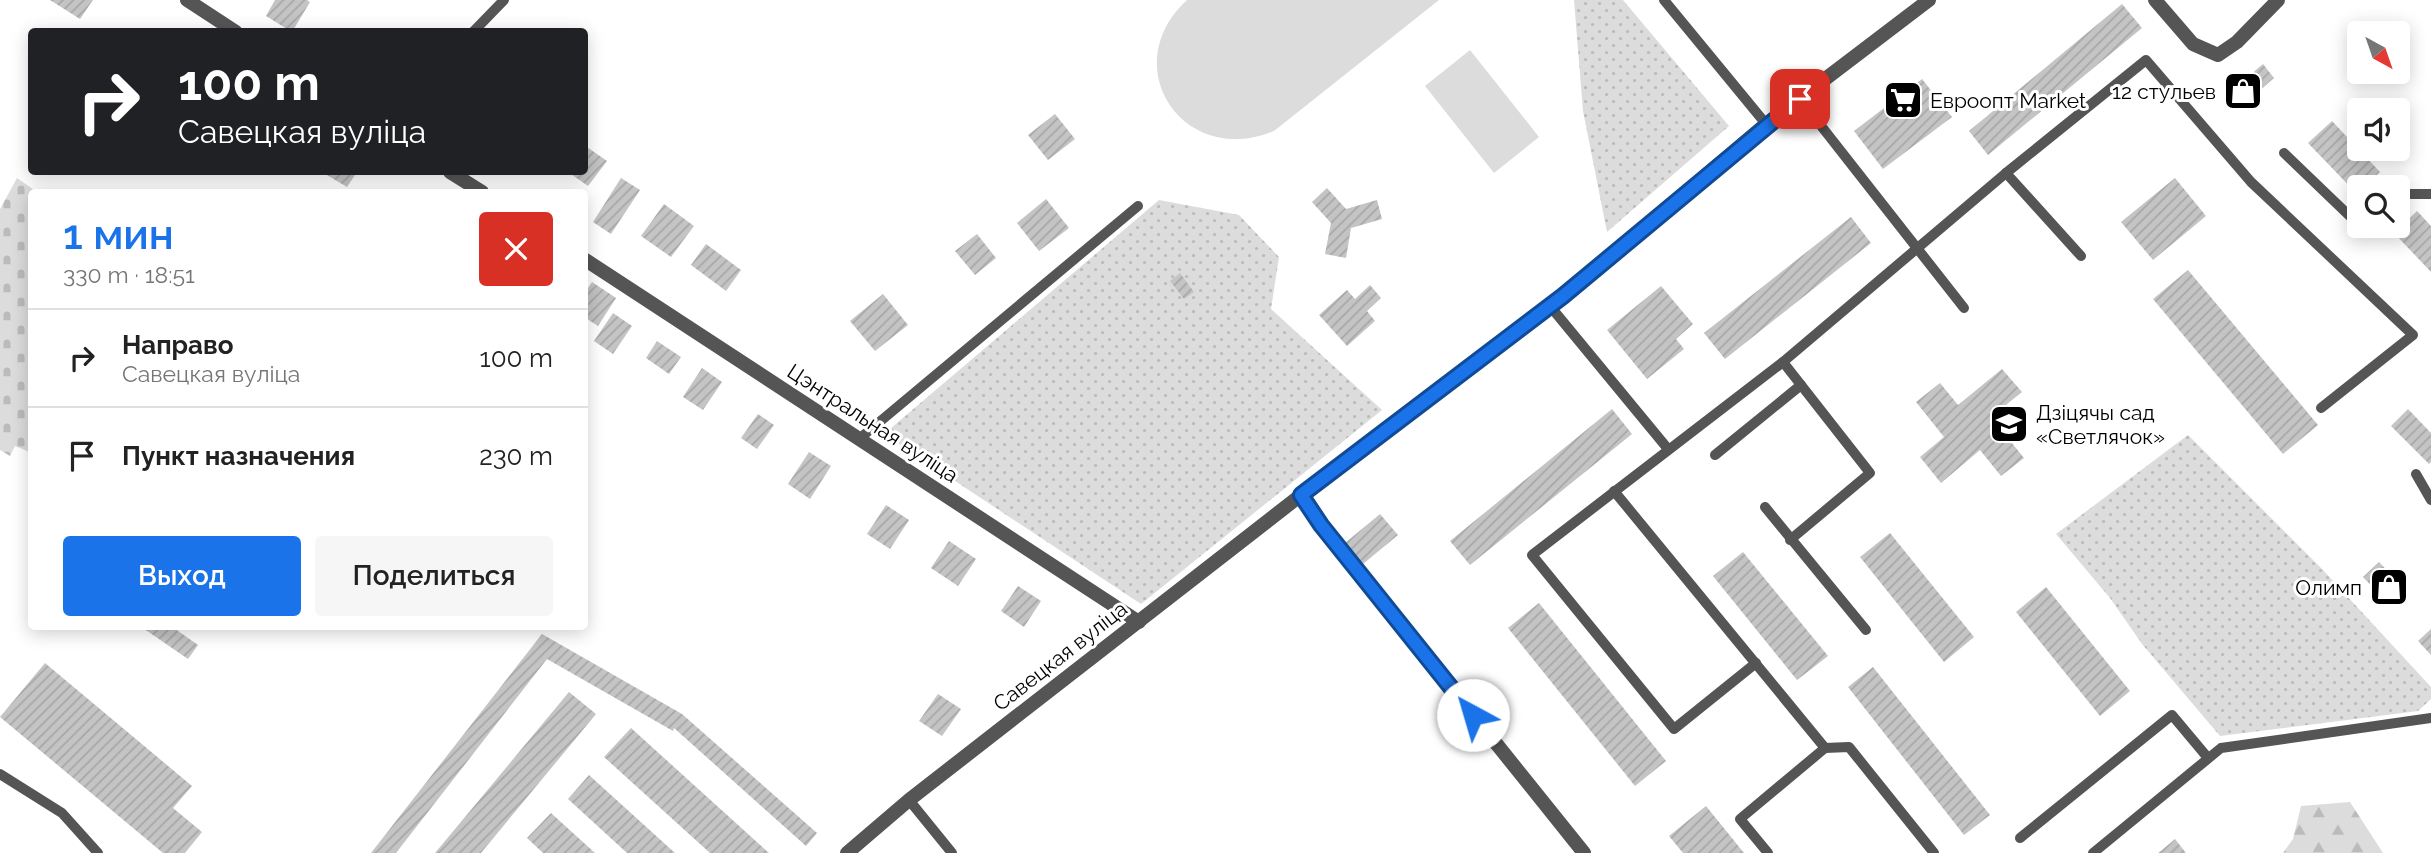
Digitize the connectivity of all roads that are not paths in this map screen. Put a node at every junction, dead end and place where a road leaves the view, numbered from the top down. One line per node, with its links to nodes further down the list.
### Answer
1 (187, 0): 7 (street)
2 (504, 0): 8 (lane)
3 (1664, 0): 10 (lane)
4 (1929, 0): 9 (street, Савецкая вуліца)
5 (2155, 0): 6 (street)
6 (2278, 0)
7 (230, 28)
8 (477, 28)
9 (1800, 99): 10 (street, Савецкая вуліца); 19 (lane)
10 (1766, 124): 22 (street, Савецкая вуліца)
11 (2284, 153): 18 (lane)
12 (2006, 173): 19 (lane); 20 (lane); 26 (lane)
13 (455, 175): 14 (street)
14 (477, 189)
15 (2410, 194): 16 (lane)
16 (2431, 194)
17 (1138, 206): 27 (lane)
18 (2347, 213)
19 (1919, 250): 23 (lane); 24 (lane)
20 (2081, 256)
21 (588, 262): 27 (street, Цэнтральная вуліца)
22 (1550, 306): 28 (lane); 32 (street, Савецкая вуліца)
23 (1964, 307)
24 (1783, 362): 25 (lane); 28 (lane)
25 (1801, 385): 29 (lane); 35 (lane)
26 (2321, 408)
27 (859, 439): 36 (street, Цэнтральная вуліца)
28 (1668, 449): 31 (lane)
29 (1715, 455)
30 (2416, 474): 33 (lane)
31 (1614, 491): 38 (lane); 38 (lane)
32 (1301, 495): 36 (street, Савецкая вуліца); 49 (street)
33 (2431, 500)
34 (1765, 507): 35 (lane)
35 (1790, 540): 37 (lane)
36 (1139, 622): 43 (street, Савецкая вуліца)
37 (1866, 630)
38 (1756, 663): 40 (lane)
39 (2431, 718): 41 (lane)
40 (1825, 748): 45 (lane); 50 (lane)
41 (2208, 758): 44 (lane); 51 (lane)
42 (0, 774): 46 (lane)
43 (909, 800): 47 (street, Савецкая вуліца); 48 (lane)
44 (2020, 838)
45 (1928, 851)
46 (98, 853)
47 (847, 853)
48 (952, 853)
49 (1584, 853)
50 (1768, 853)
51 (2093, 853)

